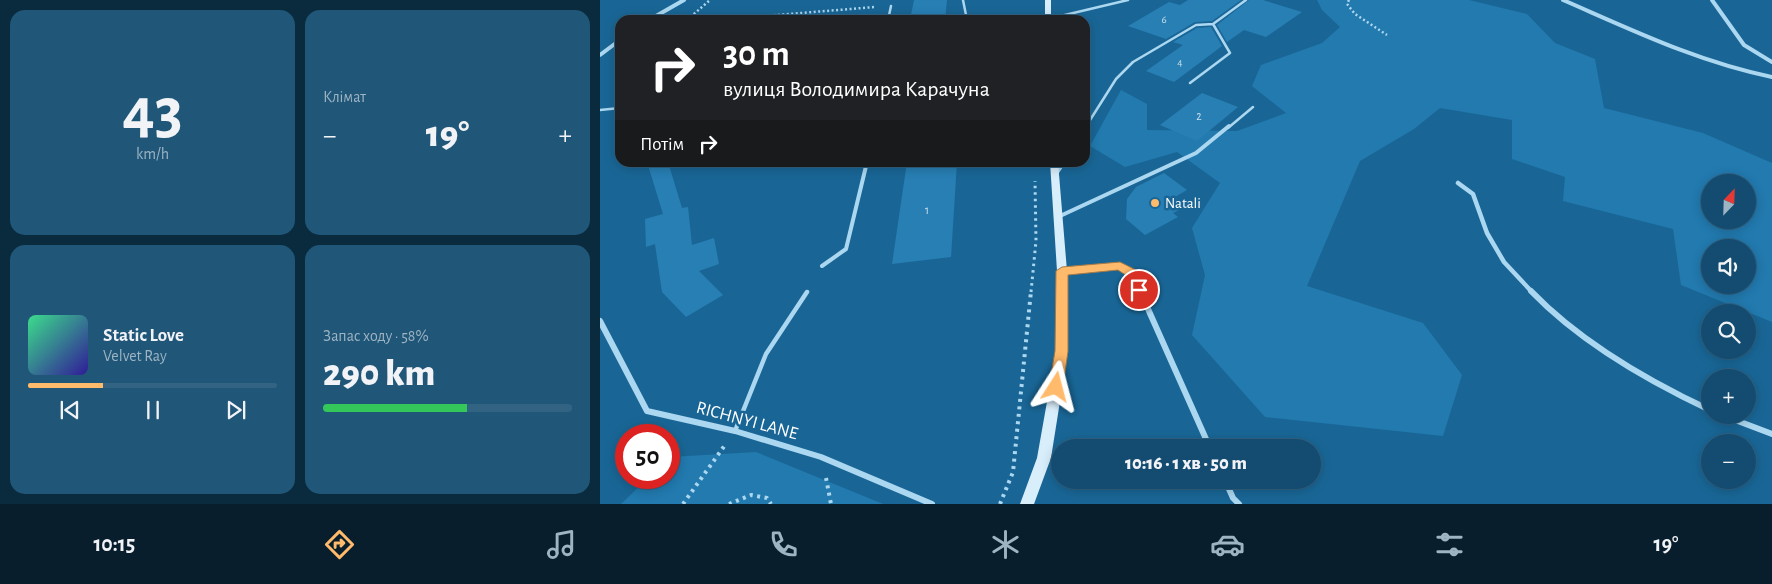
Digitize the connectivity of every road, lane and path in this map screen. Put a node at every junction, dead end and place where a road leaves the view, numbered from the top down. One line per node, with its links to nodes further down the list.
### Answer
1 (684, 0): 11 (street)
2 (710, 0): 12 (path)
3 (963, 0): 15 (lane)
4 (1048, 0): 16 (main road)
5 (1128, 0): 17 (lane)
6 (1246, 0): 18 (lane)
7 (1349, 0): 19 (path)
8 (1563, 0): 23 (street)
9 (1712, 0): 22 (street)
10 (891, 6): 13 (path); 14 (lane)
11 (658, 15)
12 (693, 15)
13 (778, 15)
14 (889, 15)
15 (966, 15)
16 (1048, 15)
17 (1065, 15)
18 (1213, 24): 24 (lane); 28 (lane)
19 (1387, 35)
20 (615, 44): 21 (street)
21 (600, 55)
22 (1772, 62)
23 (1772, 76)
24 (1190, 83)
25 (1253, 106): 35 (lane)
26 (615, 108): 27 (lane)
27 (600, 110)
28 (1090, 120)
29 (865, 167): 36 (lane)
30 (1054, 167): 33 (main road)
31 (1061, 167): 33 (lane)
32 (1035, 172): 52 (path)
33 (1055, 176): 35 (main road)
34 (1458, 183): 40 (street)
35 (1060, 216): 37 (main road)
36 (822, 266)
37 (1062, 271): 44 (street); 53 (main road)
38 (806, 292): 42 (lane)
39 (600, 321): 42 (street, RICHNYI LANE)
40 (1701, 406)
41 (1746, 424): 43 (street)
42 (735, 430): 45 (street, RICHNYI LANE); 47 (path)
43 (1772, 434)
44 (1206, 439)
45 (821, 456): 50 (path); 51 (street, RICHNYI LANE)
46 (1229, 489): 54 (street)
47 (683, 504)
48 (729, 504): 49 (path)
49 (772, 504)
50 (831, 504)
51 (932, 504)
52 (1000, 504)
53 (1027, 504)
54 (1239, 504)

